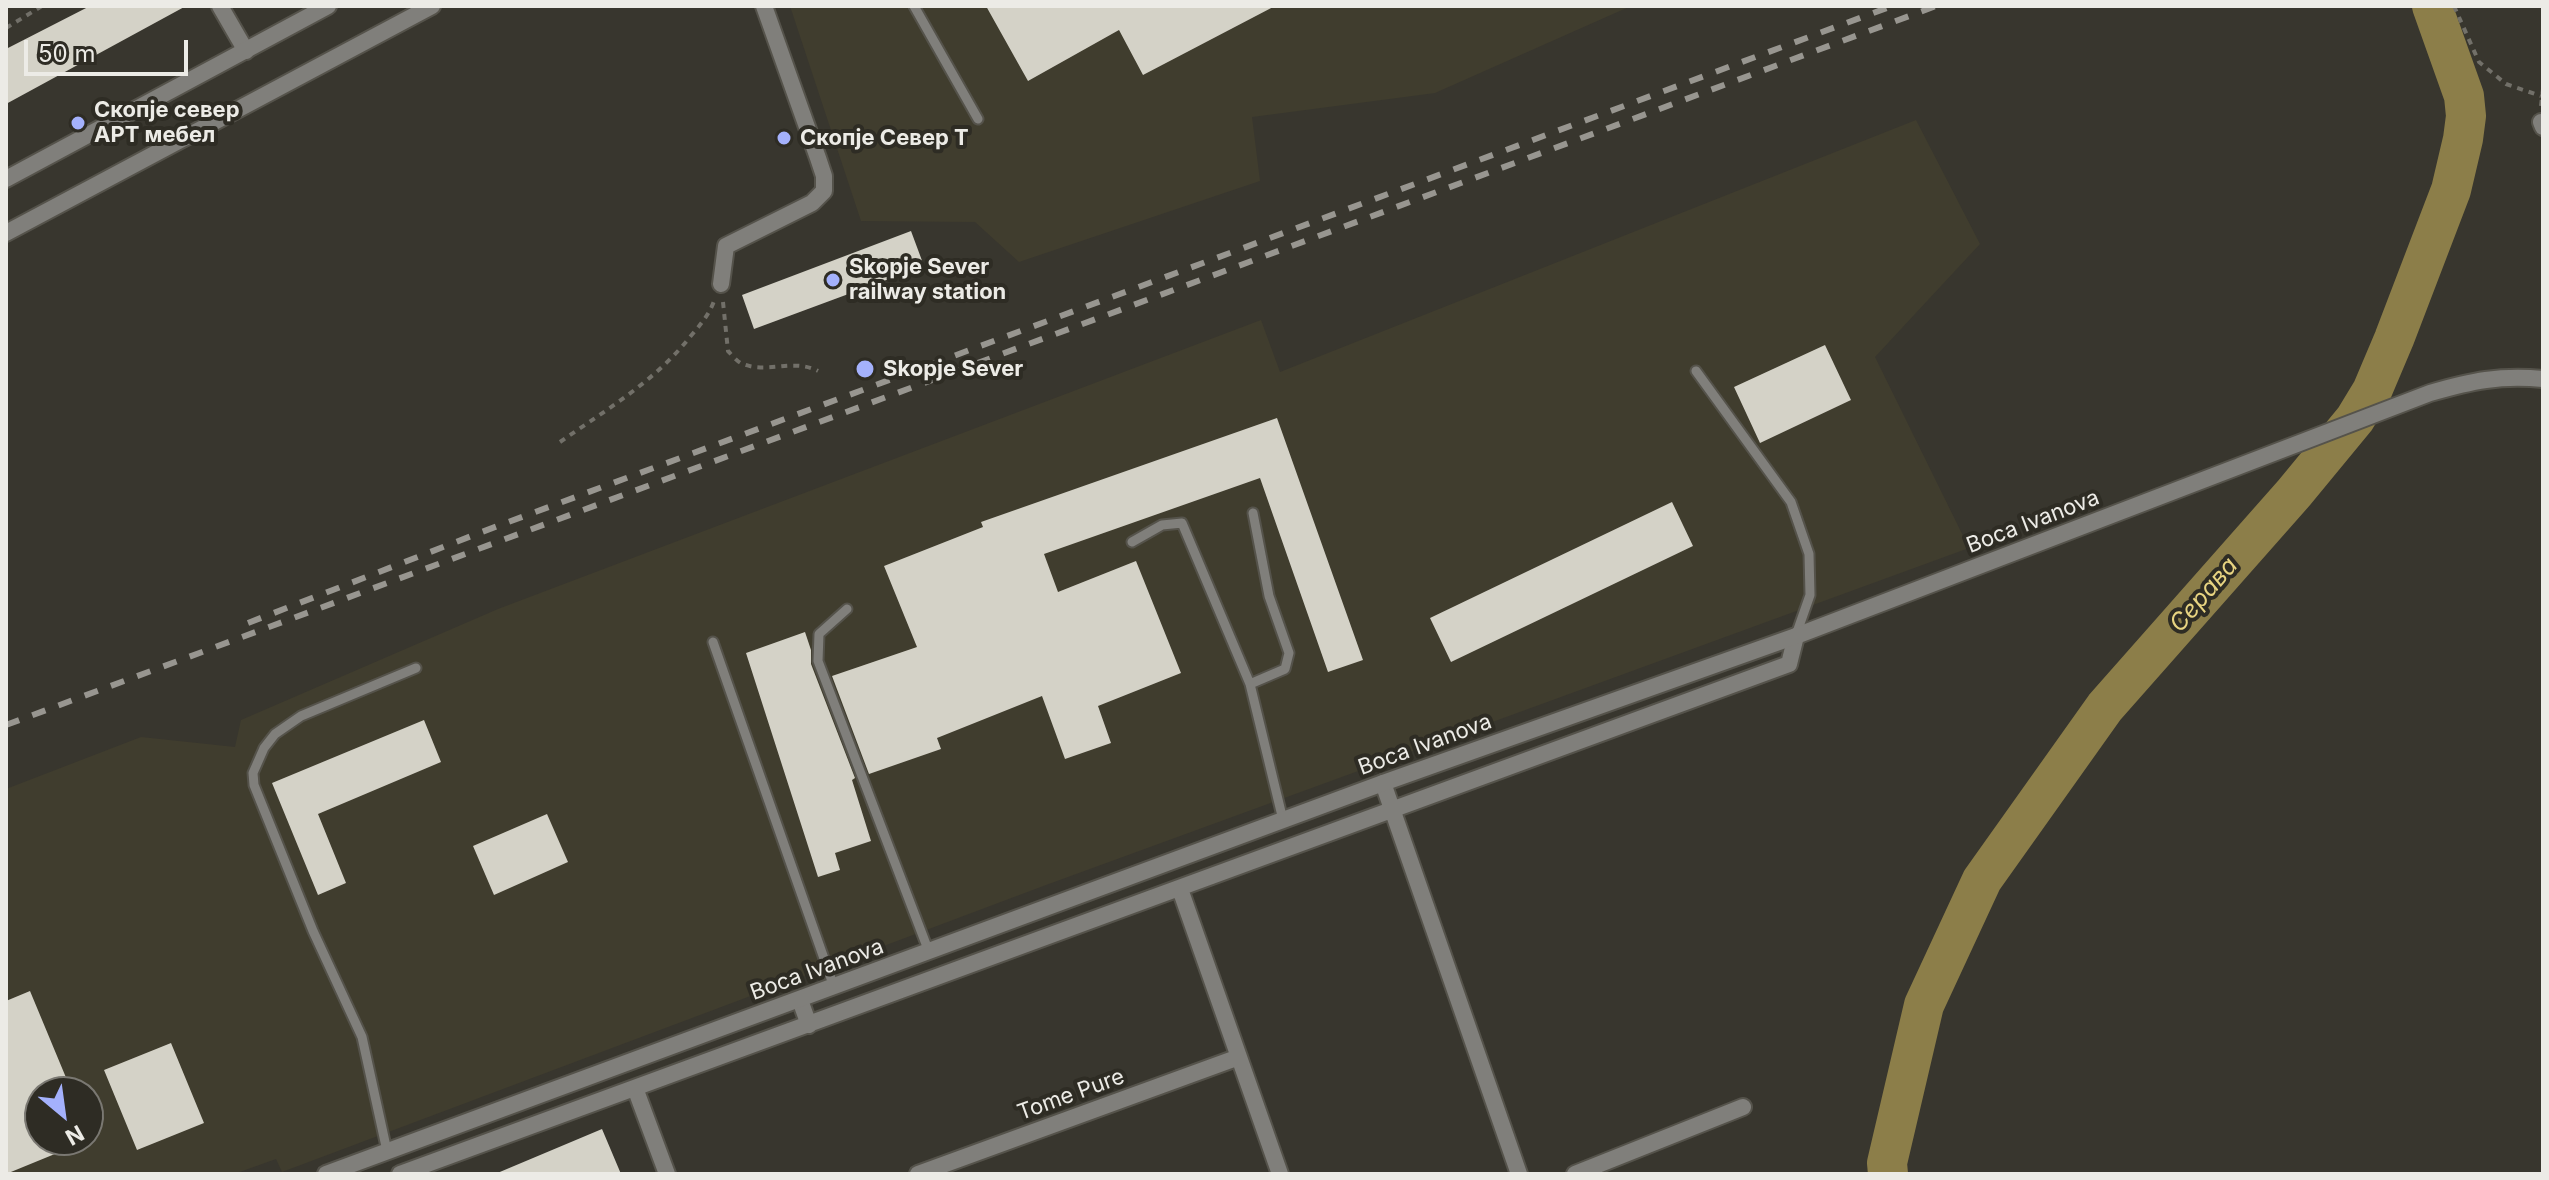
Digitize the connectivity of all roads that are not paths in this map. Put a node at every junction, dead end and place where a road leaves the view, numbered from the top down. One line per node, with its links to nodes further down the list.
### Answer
1 (220, 6): 6 (street)
2 (328, 6): 6 (street)
3 (432, 6): 9 (street)
4 (764, 6): 10 (street)
5 (914, 6): 7 (lane)
6 (246, 51): 8 (street)
7 (978, 119)
8 (6, 179)
9 (6, 233)
10 (721, 284)
11 (1696, 371): 16 (lane)
12 (2543, 379): 16 (street, Boca Ivanova)
13 (1253, 513): 19 (lane)
14 (1132, 542): 19 (lane)
15 (847, 609): 24 (lane)
16 (1796, 636): 20 (street, Boca Ivanova); 21 (street)
17 (713, 642): 25 (lane)
18 (416, 668): 31 (lane)
19 (1250, 684): 22 (lane)
20 (1383, 783): 21 (street); 22 (street, Boca Ivanova)
21 (1390, 811): 23 (street); 37 (street)
22 (1283, 820): 24 (street, Boca Ivanova)
23 (1180, 889): 27 (street); 28 (street)
24 (929, 952): 25 (street, Boca Ivanova)
25 (834, 987): 26 (street, Boca Ivanova)
26 (800, 1000): 27 (street); 31 (street, Boca Ivanova)
27 (809, 1025): 29 (street)
28 (1239, 1057): 35 (street, Tome Pure); 36 (street)
29 (635, 1088): 33 (street); 34 (street)
30 (1743, 1107): 38 (street)
31 (387, 1151): 32 (street, Boca Ivanova)
32 (326, 1174)
33 (400, 1174)
34 (667, 1174)
35 (918, 1174)
36 (1280, 1174)
37 (1519, 1174)
38 (1575, 1174)

